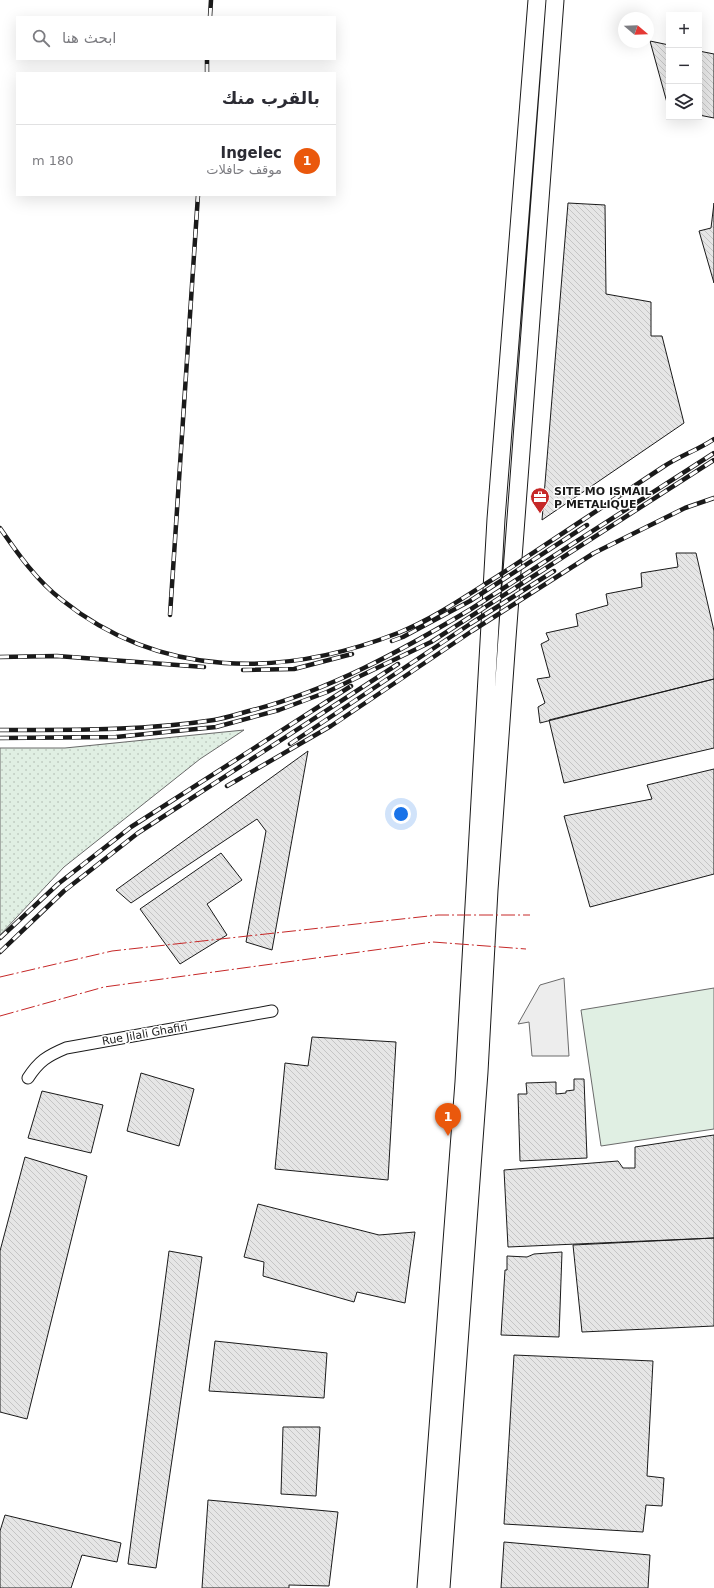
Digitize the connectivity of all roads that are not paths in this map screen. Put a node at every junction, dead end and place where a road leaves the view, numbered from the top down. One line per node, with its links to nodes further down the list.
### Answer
1 (537, 0): 5 (main road)
2 (555, 0): 6 (main road)
3 (272, 1011): 4 (street, Rue Jilali Ghafiri)
4 (28, 1078)
5 (426, 1588)
6 (441, 1588)

